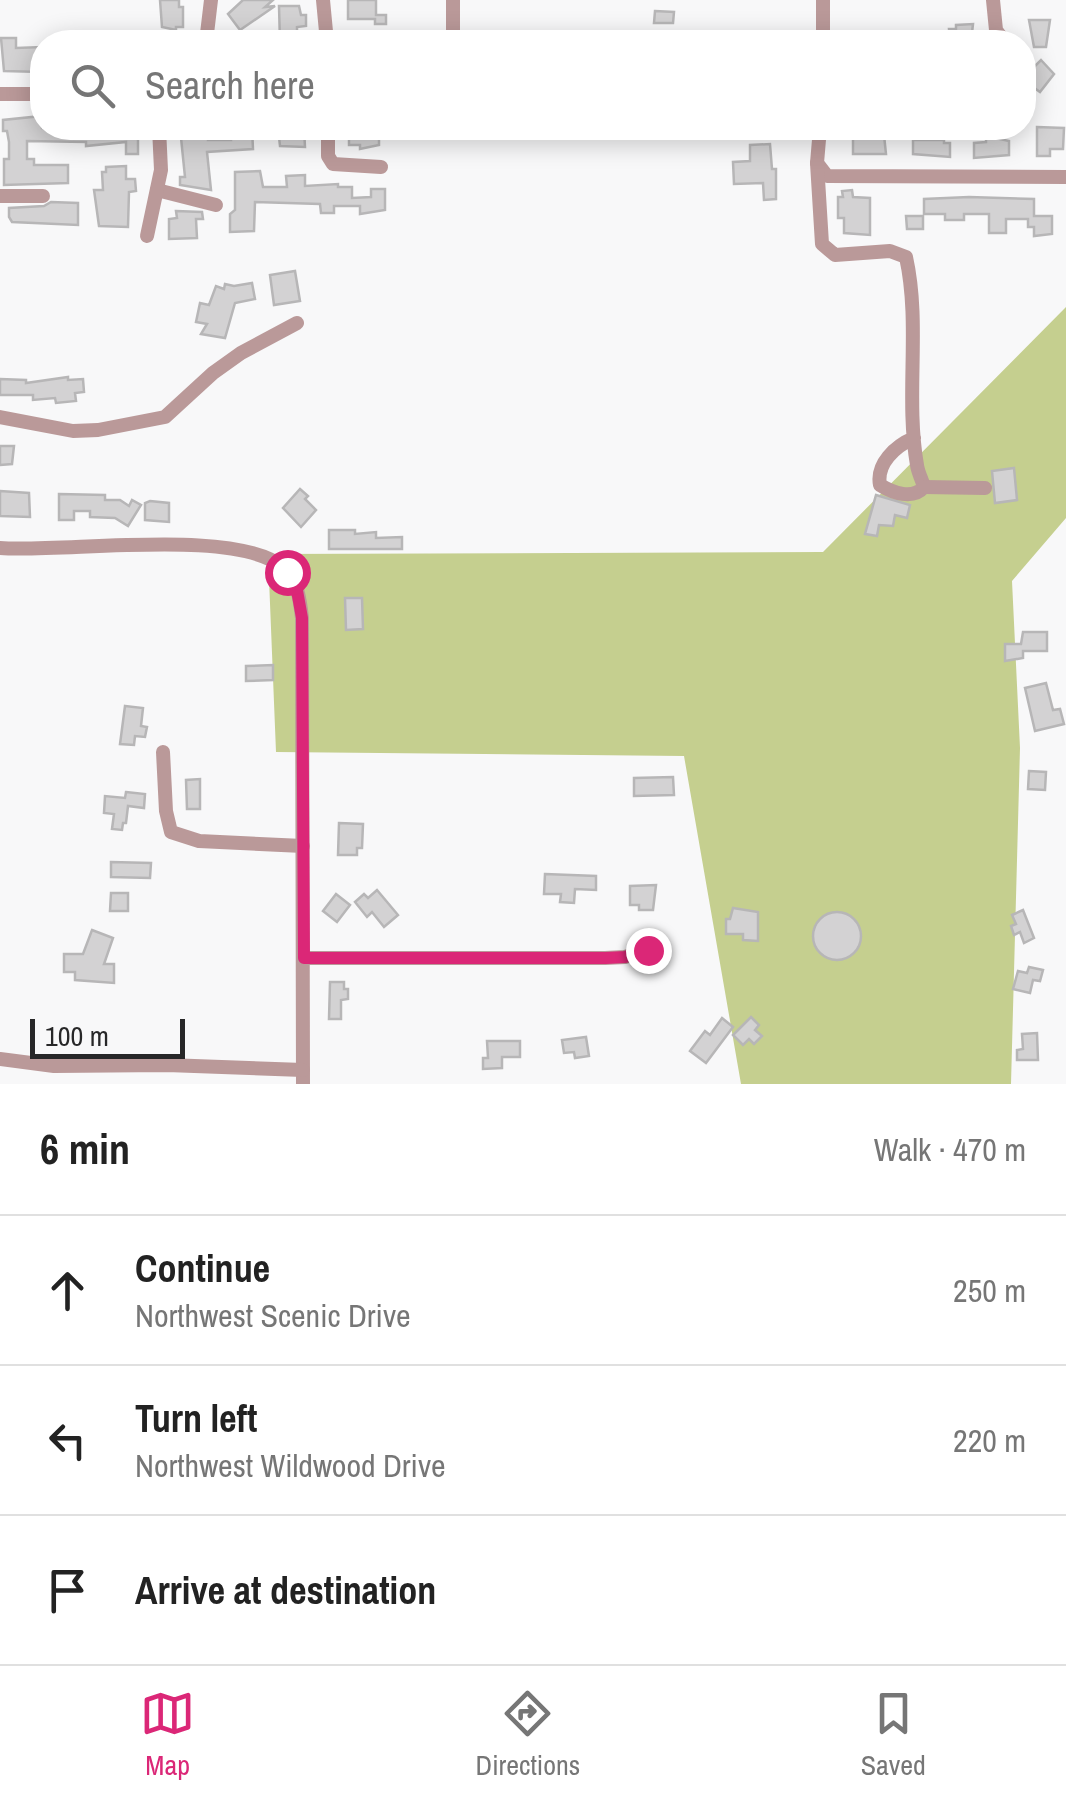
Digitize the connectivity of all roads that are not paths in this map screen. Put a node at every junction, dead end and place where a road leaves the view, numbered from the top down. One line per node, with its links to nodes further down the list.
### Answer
1 (211, 0): 6 (street)
2 (323, 0): 7 (street)
3 (453, 0): 8 (street)
4 (824, 0): 9 (street)
5 (993, 0): 10 (street)
6 (207, 30)
7 (326, 30)
8 (453, 30)
9 (823, 30)
10 (996, 30)
11 (0, 94): 12 (street)
12 (30, 94)
13 (160, 140): 19 (street)
14 (328, 140): 17 (street)
15 (819, 140): 16 (street)
16 (817, 163): 18 (street); 26 (street)
17 (381, 167)
18 (1066, 177)
19 (156, 190): 22 (street); 23 (street)
20 (0, 196): 21 (street)
21 (43, 196)
22 (216, 205)
23 (147, 236)
24 (296, 323): 25 (street)
25 (0, 417)
26 (914, 438): 27 (street); 27 (street)
27 (924, 487): 28 (street)
28 (984, 488)
29 (0, 548): 31 (street)
30 (163, 752): 31 (street)
31 (303, 846): 33 (street)
32 (648, 950): 33 (street)
33 (304, 958): 36 (street)
34 (7, 1061): 35 (street); 36 (street)
35 (0, 1071)
36 (303, 1077)

